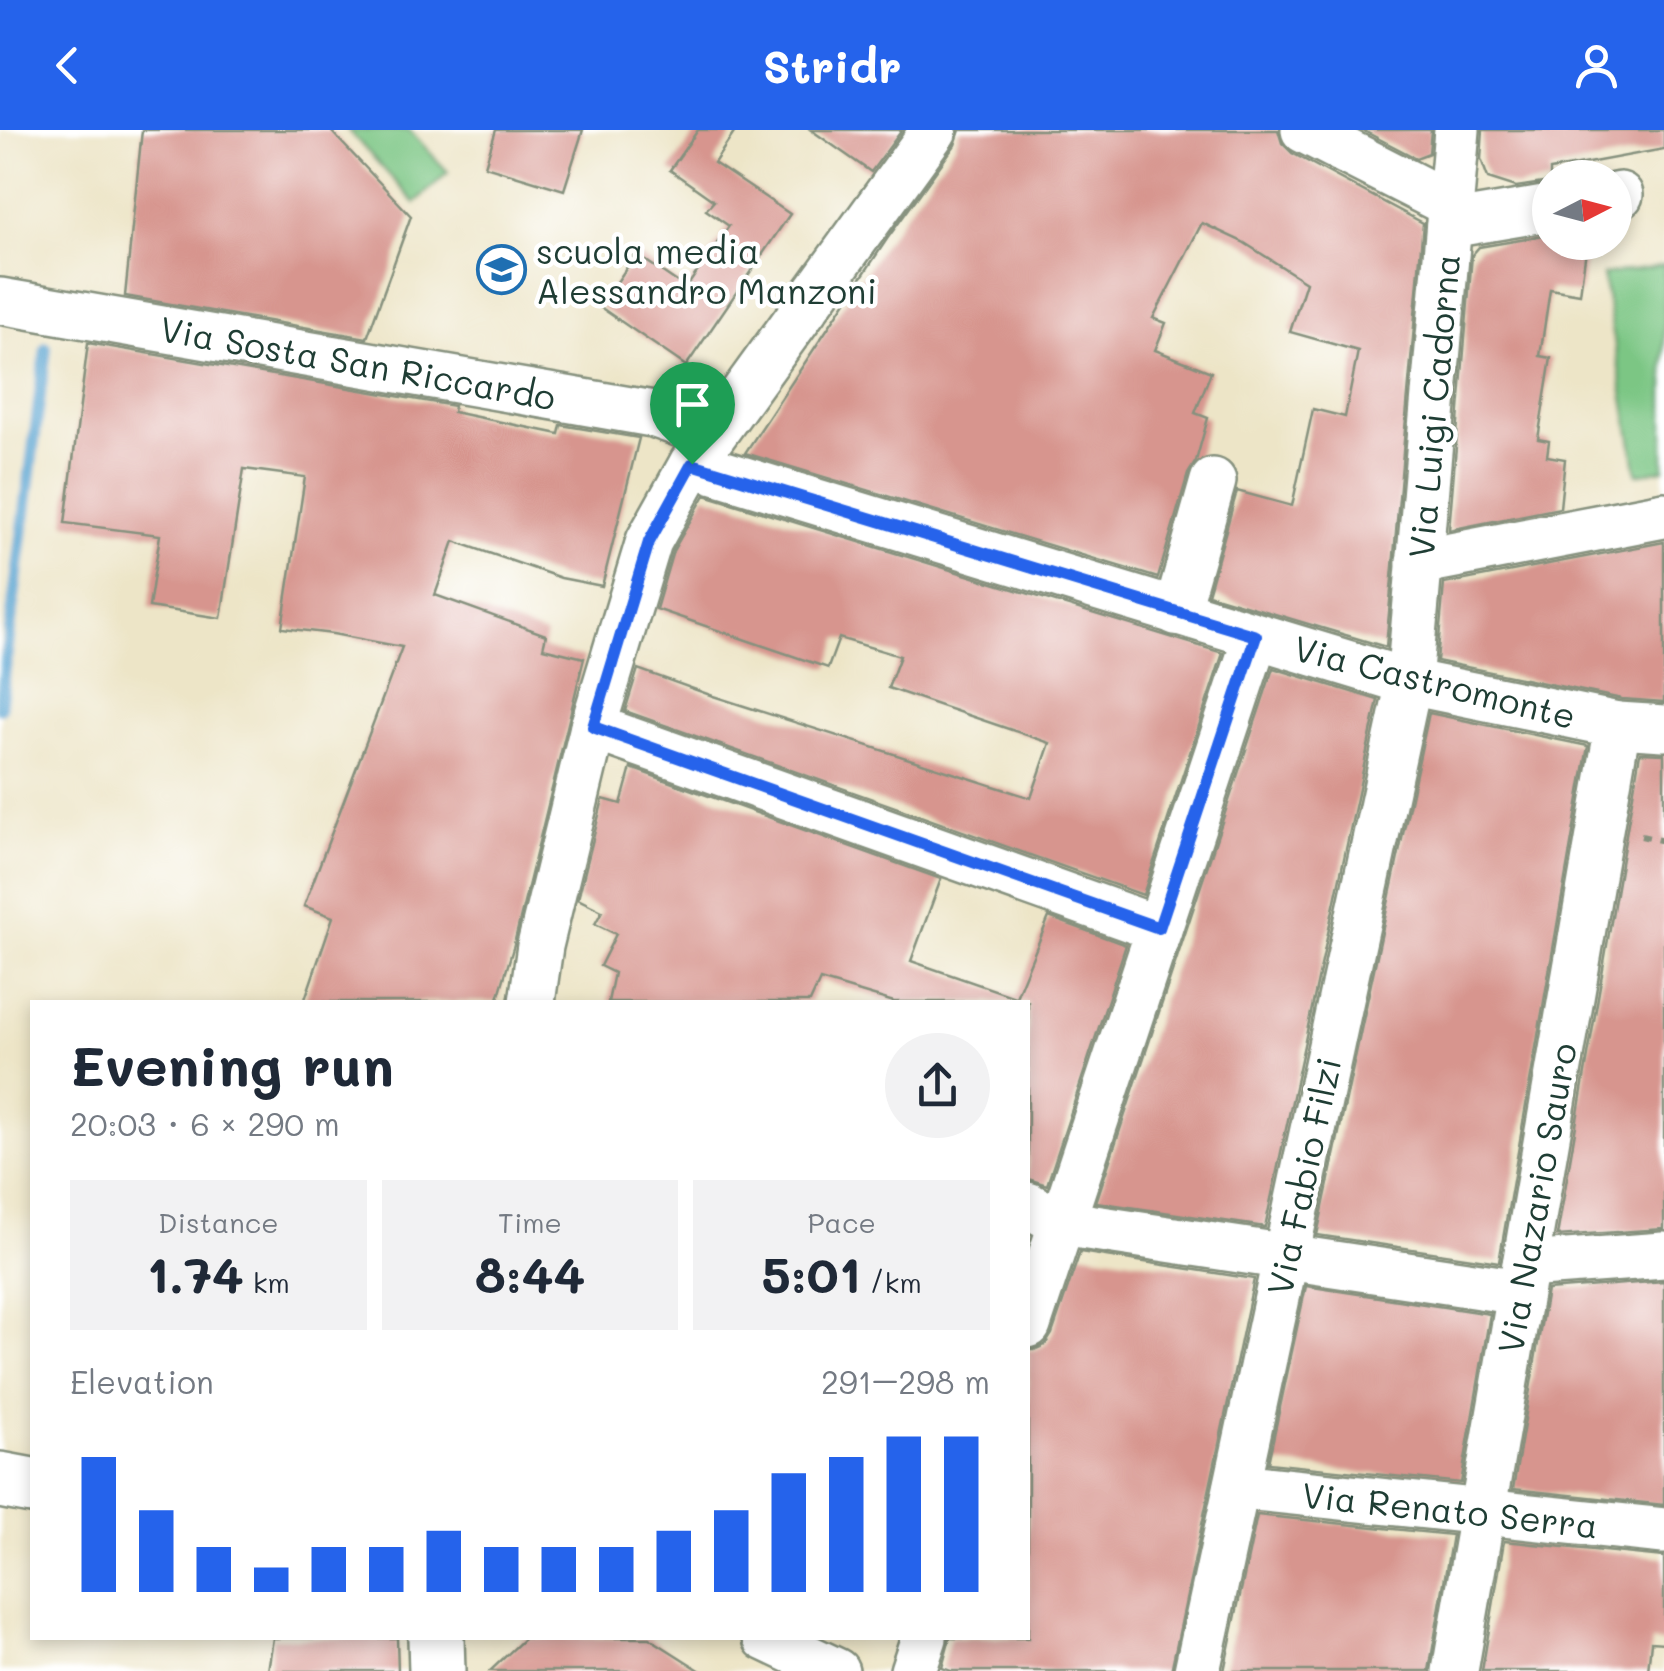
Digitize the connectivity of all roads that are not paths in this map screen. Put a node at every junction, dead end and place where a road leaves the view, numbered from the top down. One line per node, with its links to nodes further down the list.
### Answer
1 (934, 130): 7 (street)
2 (1304, 130): 5 (street)
3 (1457, 130): 5 (street, Via Luigi Cadorna)
4 (1532, 209): 5 (street)
5 (1450, 215): 10 (street, Via Luigi Cadorna)
6 (0, 300): 7 (street, Via Sosta San Riccardo)
7 (702, 449): 11 (street, Via Castromonte); 15 (street)
8 (1213, 480): 11 (street)
9 (1664, 515): 10 (street)
10 (1419, 562): 13 (street, Via Luigi Cadorna)
11 (1176, 612): 12 (street, Via Castromonte)
12 (1256, 636): 13 (street, Via Castromonte); 17 (street)
13 (1409, 682): 14 (street, Via Castromonte); 21 (street, Via Fabio Filzi)
14 (1618, 725): 16 (street, Via Castromonte); 22 (street, Via Nazario Sauro)
15 (593, 727): 17 (street); 18 (street)
16 (1664, 728)
17 (1159, 928): 19 (street)
18 (532, 1000)
19 (1044, 1214): 21 (street); 23 (street)
20 (1664, 1255): 22 (street)
21 (1286, 1257): 22 (street); 26 (street, Via Fabio Filzi)
22 (1522, 1279): 27 (street, Via Nazario Sauro)
23 (1030, 1311)
24 (0, 1480): 25 (street)
25 (30, 1486)
26 (1236, 1486): 27 (street, Via Renato Serra); 35 (street, Via Fabio Filzi)
27 (1482, 1512): 28 (street, Via Renato Serra); 36 (street, Via Nazario Sauro)
28 (1664, 1531)
29 (436, 1640): 32 (street)
30 (770, 1640): 33 (street)
31 (923, 1640): 34 (street)
32 (437, 1671)
33 (836, 1671)
34 (913, 1671)
35 (1197, 1671)
36 (1455, 1671)

